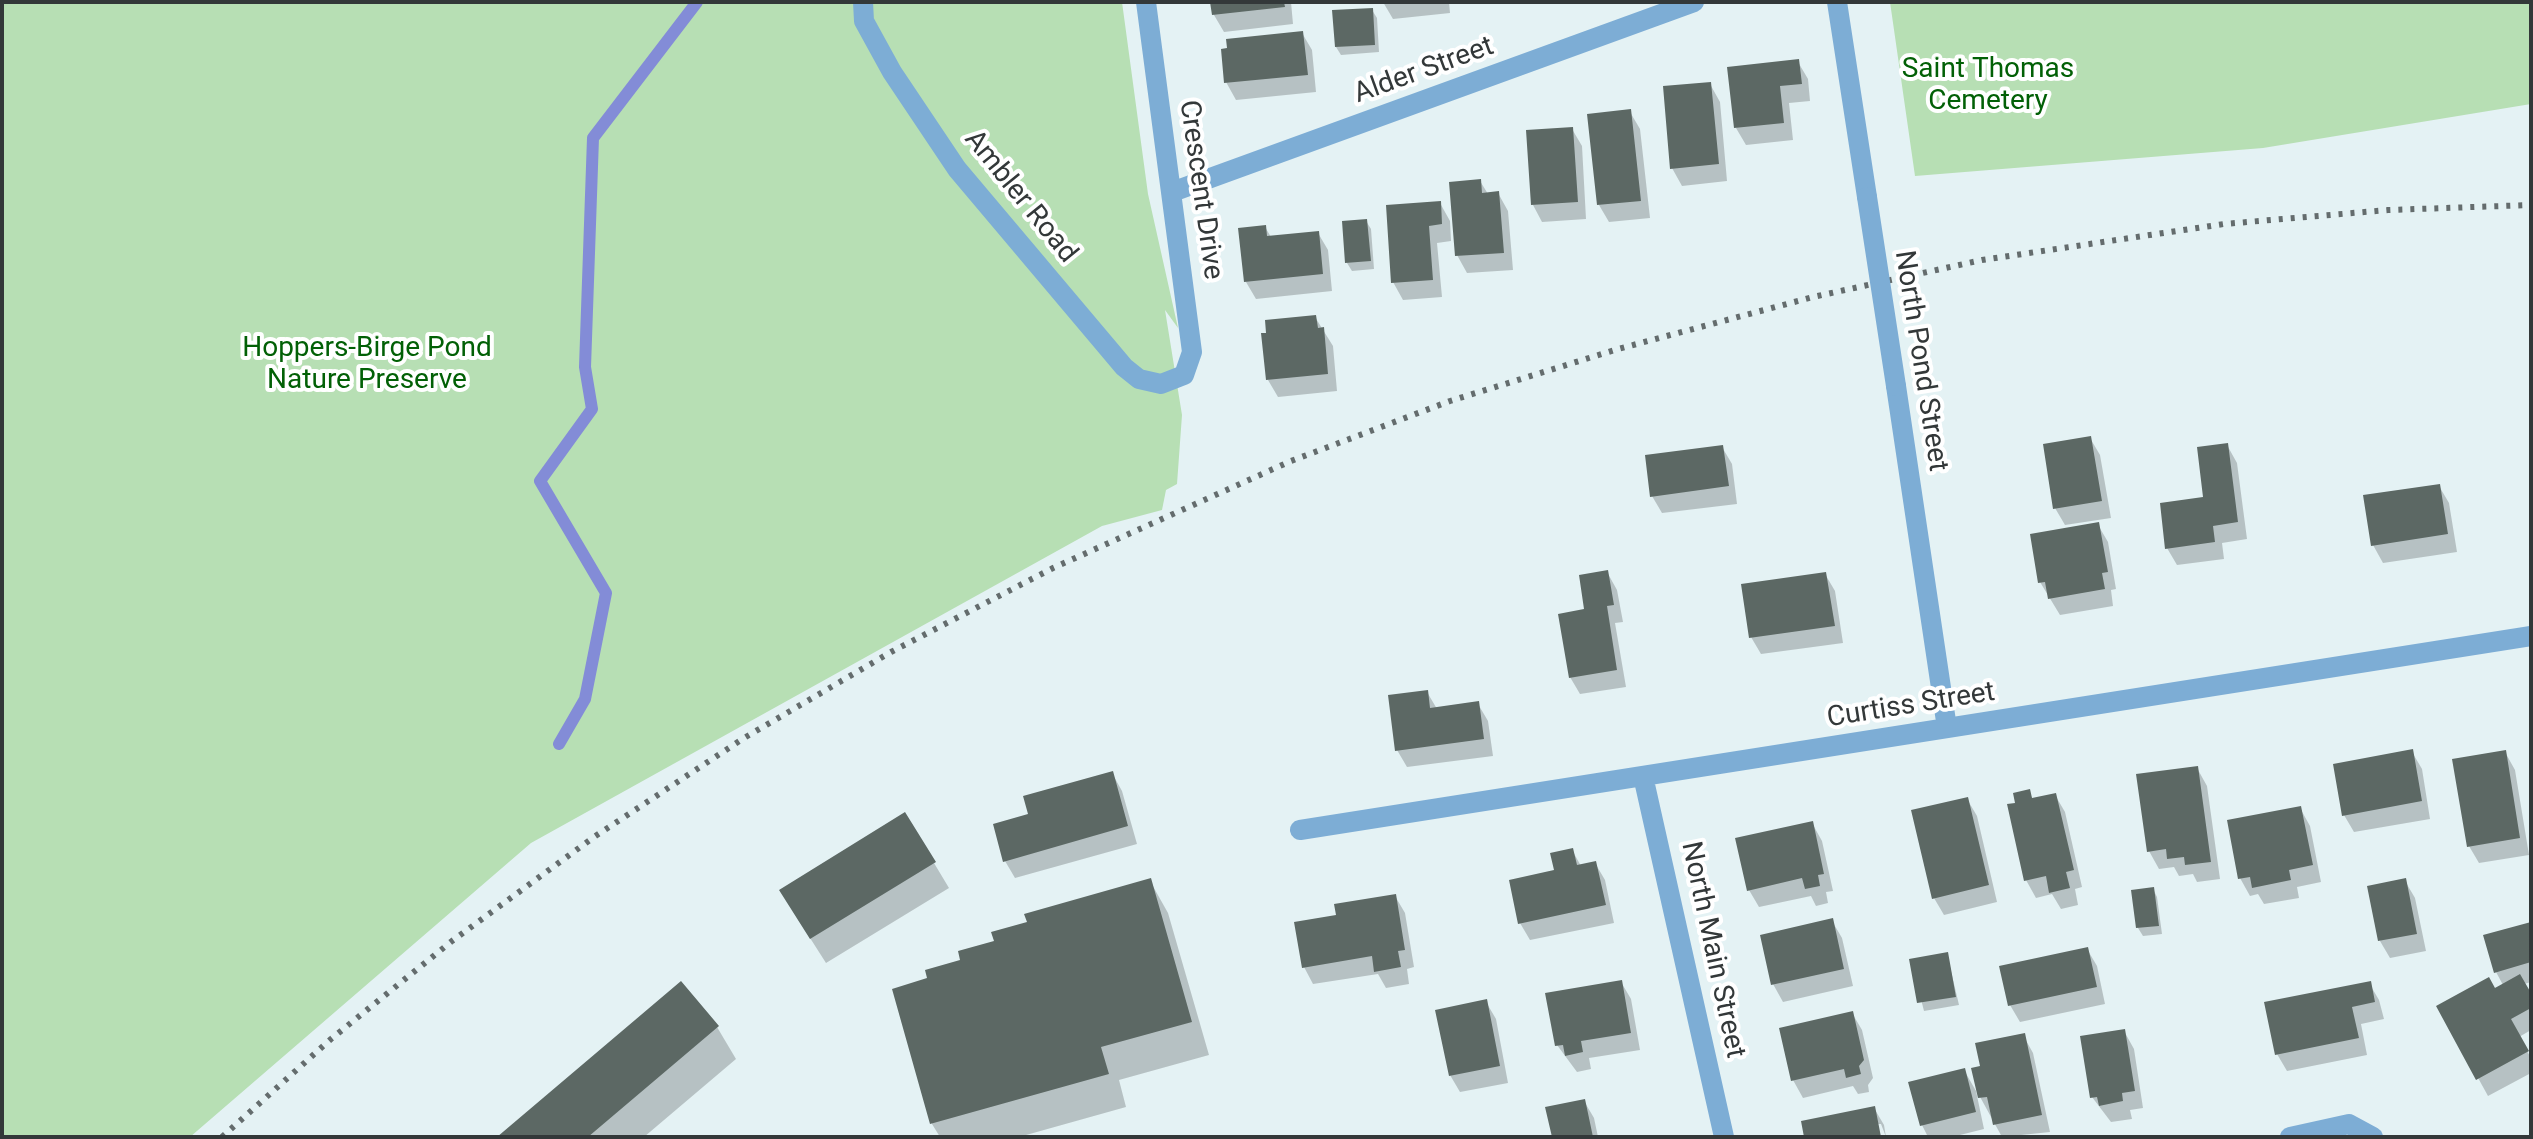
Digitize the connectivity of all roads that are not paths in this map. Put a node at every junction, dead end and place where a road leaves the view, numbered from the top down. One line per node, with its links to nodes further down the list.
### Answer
1 (863, 2): 6 (street, Ambler Road)
2 (1146, 2): 5 (street, Crescent Drive)
3 (1694, 2): 5 (street, Alder Street)
4 (1837, 2): 8 (street, North Pond Street, bridge)
5 (1172, 192): 6 (street, Crescent Drive)
6 (1176, 380)
7 (2531, 636): 8 (street, Curtiss Street)
8 (1947, 728): 9 (street, Curtiss Street)
9 (1643, 776): 10 (street, Curtiss Street); 11 (street, North Main Street)
10 (1300, 830)
11 (1724, 1137)
12 (2290, 1137): 13 (street)
13 (2373, 1137)

